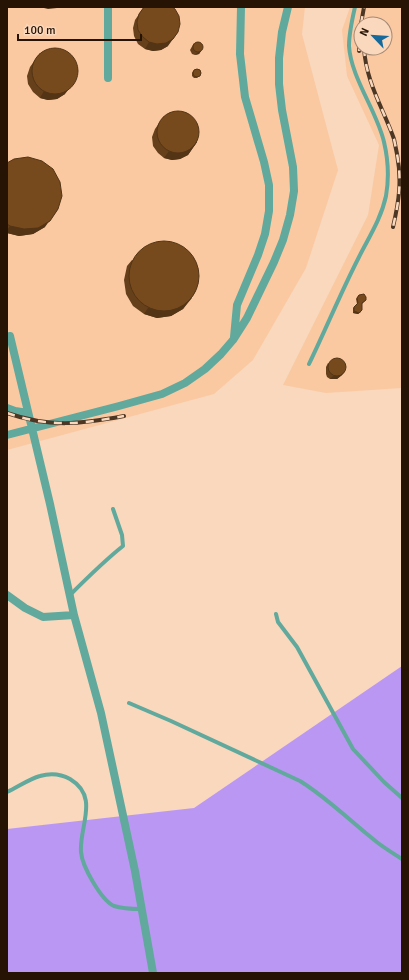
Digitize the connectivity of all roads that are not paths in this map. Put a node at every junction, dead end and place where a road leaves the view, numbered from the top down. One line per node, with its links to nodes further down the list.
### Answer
1 (108, 7): 5 (street)
2 (241, 7): 7 (street)
3 (288, 7): 7 (street)
4 (355, 7): 8 (lane)
5 (108, 78)
6 (10, 336): 10 (street)
7 (233, 340): 11 (street)
8 (309, 364)
9 (7, 408): 10 (street)
10 (28, 413): 11 (street)
11 (32, 428): 12 (street); 15 (street)
12 (7, 434)
13 (113, 509): 15 (lane)
14 (7, 595): 17 (street)
15 (70, 596): 17 (street)
16 (276, 614): 20 (lane)
17 (74, 615): 22 (street)
18 (129, 703): 21 (lane)
19 (7, 792): 22 (lane)
20 (402, 798)
21 (402, 859)
22 (142, 908): 23 (street)
23 (153, 973)

